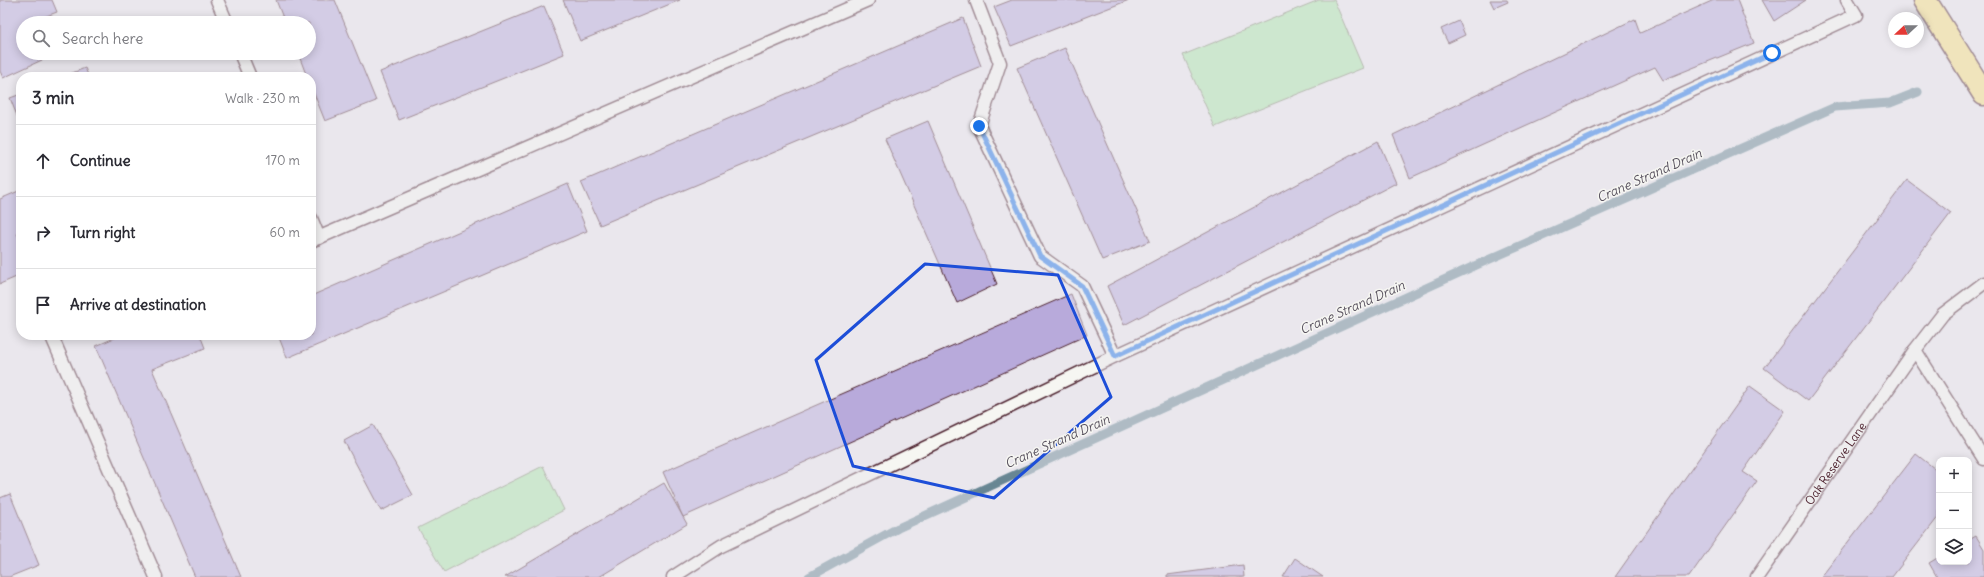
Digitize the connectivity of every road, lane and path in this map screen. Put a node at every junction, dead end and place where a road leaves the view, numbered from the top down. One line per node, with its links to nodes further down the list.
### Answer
1 (217, 0): 6 (lane)
2 (868, 0): 10 (lane)
3 (976, 0): 14 (lane)
4 (1847, 0): 14 (lane)
5 (1925, 0): 9 (main road)
6 (224, 16)
7 (243, 60): 8 (lane)
8 (248, 72)
9 (1984, 94)
10 (316, 239)
11 (1984, 283): 13 (lane, Oak Reserve Lane)
12 (53, 340): 16 (lane)
13 (1915, 350): 15 (lane); 18 (lane, Oak Reserve Lane)
14 (1115, 356): 17 (lane)
15 (1984, 459)
16 (156, 577)
17 (673, 577)
18 (1757, 577)

